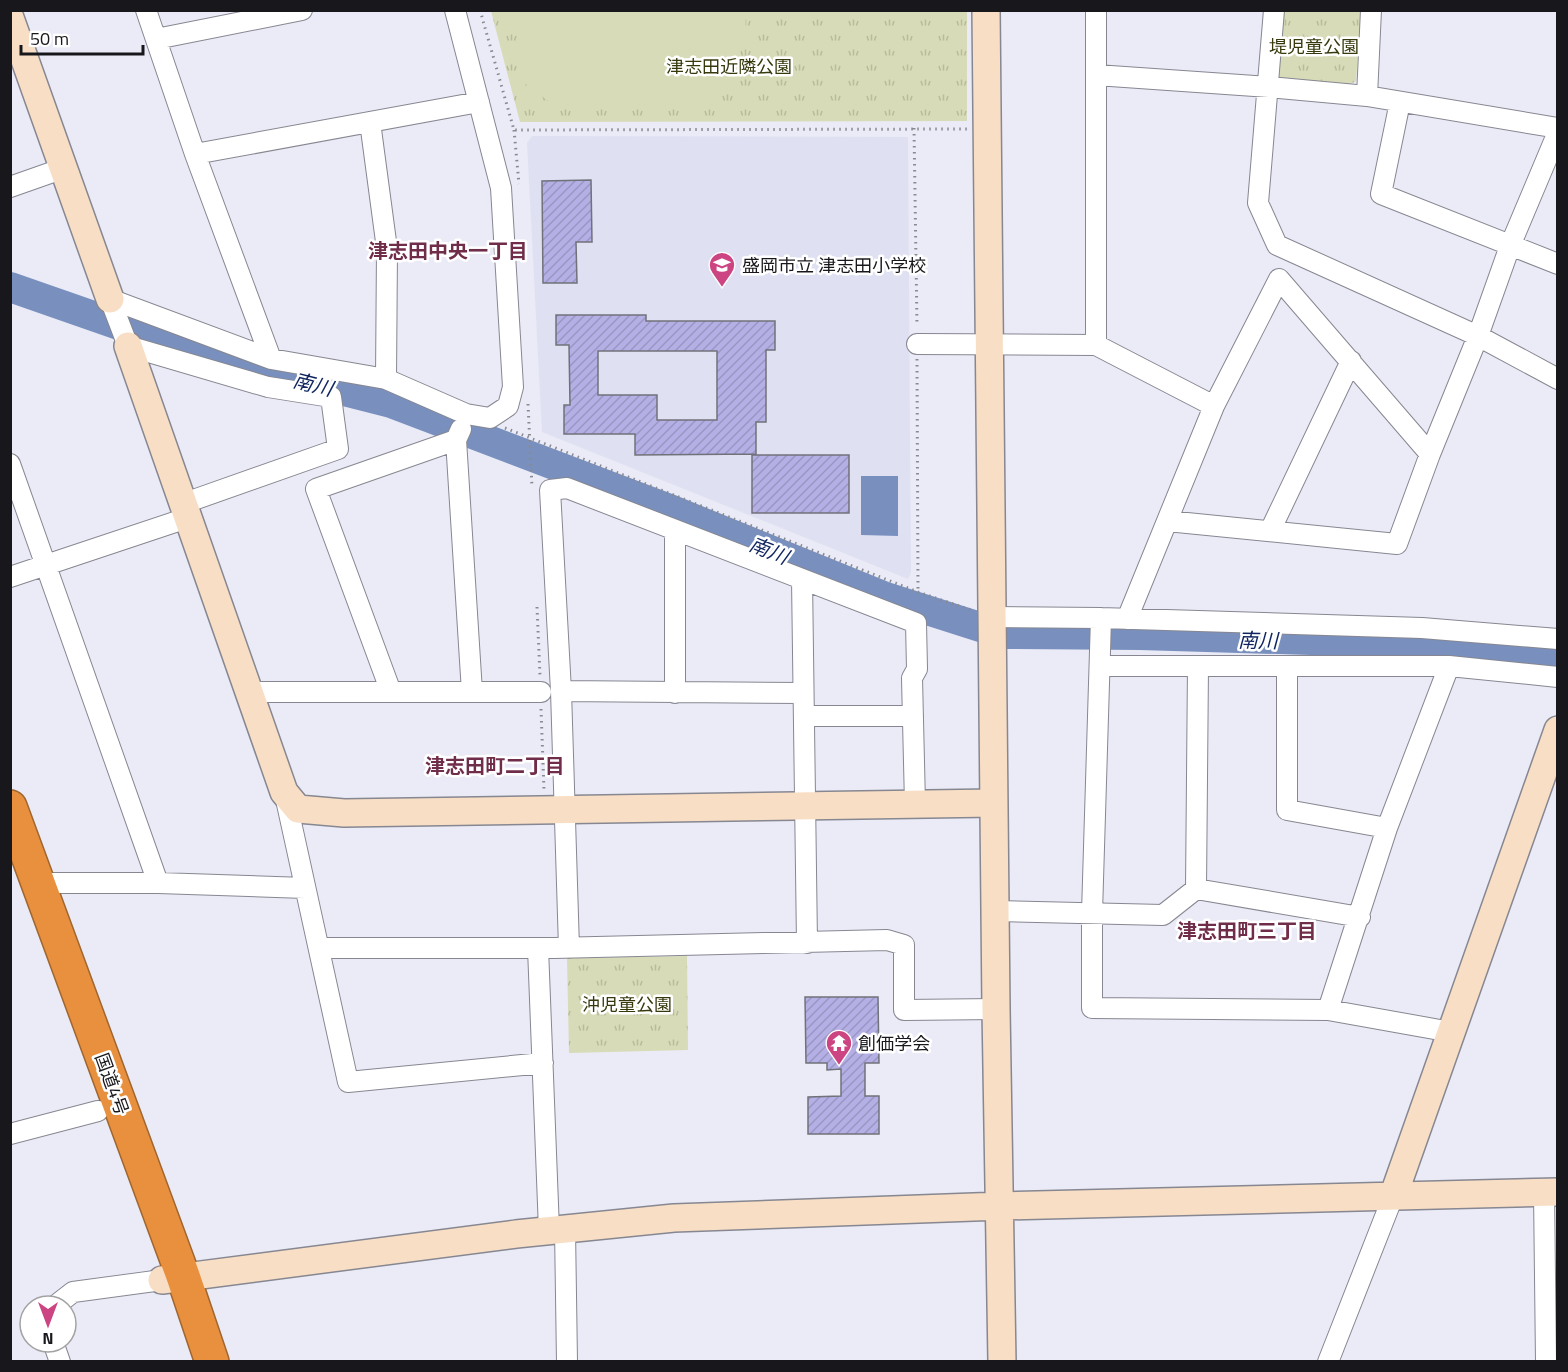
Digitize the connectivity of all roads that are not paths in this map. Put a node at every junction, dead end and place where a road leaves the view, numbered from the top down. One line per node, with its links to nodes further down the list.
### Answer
1 (146, 10): 9 (street)
2 (302, 10): 9 (street)
3 (455, 10): 13 (street)
4 (986, 10): 25 (street)
5 (1096, 10): 10 (street)
6 (1274, 10): 11 (street)
7 (1371, 10): 12 (street)
8 (10, 18): 18 (street)
9 (156, 39): 17 (street)
10 (1096, 75): 11 (street); 26 (street)
11 (1269, 87): 12 (street); 23 (street)
12 (1367, 96): 14 (street)
13 (479, 102): 15 (street); 33 (street)
14 (1400, 102): 16 (street); 20 (street)
15 (370, 122): 17 (street); 30 (street)
16 (1557, 130): 20 (street)
17 (195, 154): 28 (street)
18 (63, 168): 19 (street); 22 (street)
19 (10, 187)
20 (1510, 246): 21 (street); 23 (street)
21 (1557, 264)
22 (110, 299): 27 (street); 28 (street)
23 (1478, 336): 31 (street); 35 (street)
24 (917, 344): 25 (street)
25 (989, 345): 26 (street); 45 (street)
26 (1096, 345): 32 (street)
27 (128, 346): 34 (street); 38 (street)
28 (271, 358): 30 (street)
29 (1352, 361): 32 (street); 35 (street); 41 (street)
30 (386, 379): 33 (street)
31 (1557, 379)
32 (1214, 406): 39 (street)
33 (461, 427): 37 (street); 57 (street)
34 (338, 449): 37 (street); 38 (street)
35 (1430, 454): 41 (street)
36 (10, 464): 42 (street)
37 (339, 481): 56 (street)
38 (185, 511): 42 (street); 55 (street)
39 (1167, 520): 41 (street); 47 (street)
40 (675, 530): 44 (street); 54 (street); 59 (street)
41 (1270, 531)
42 (46, 565): 43 (street); 73 (street)
43 (10, 577)
44 (802, 579): 60 (street); 62 (street)
45 (992, 617): 46 (street); 65 (street)
46 (1101, 618): 47 (street); 49 (street)
47 (1127, 619): 48 (street)
48 (1557, 639)
49 (1101, 666): 50 (street); 77 (street)
50 (1198, 666): 51 (street); 75 (street)
51 (1287, 666): 52 (street); 70 (street)
52 (1449, 666): 53 (street); 70 (street)
53 (1557, 677)
54 (561, 691): 59 (street); 69 (street)
55 (249, 692): 56 (street); 64 (street)
56 (391, 692): 57 (street)
57 (472, 692): 58 (street)
58 (541, 692)
59 (675, 693): 60 (street)
60 (803, 693): 61 (street)
61 (804, 716): 62 (street); 67 (street)
62 (913, 716): 66 (street)
63 (1557, 730): 85 (street)
64 (284, 792): 69 (street); 74 (street)
65 (994, 802): 66 (street); 76 (street)
66 (915, 804): 67 (street)
67 (805, 806): 69 (street); 79 (street)
68 (10, 807): 72 (highway, 国道4号)
69 (554, 809): 82 (street)
70 (1387, 828): 78 (street)
71 (10, 865): 87 (highway, 国道4号)
72 (38, 883): 73 (street); 93 (highway, 国道4号)
73 (158, 883): 74 (street)
74 (305, 888): 80 (street)
75 (1196, 889): 77 (street); 78 (street)
76 (995, 911): 77 (street); 83 (street)
77 (1092, 913): 84 (street)
78 (1360, 916): 84 (street)
79 (807, 943): 82 (street); 83 (street)
80 (319, 948): 81 (street); 86 (street)
81 (538, 948): 82 (street); 86 (street)
82 (570, 948)
83 (996, 1009): 91 (street)
84 (1328, 1010): 85 (street)
85 (1451, 1032): 90 (street)
86 (543, 1063): 92 (street)
87 (98, 1111): 88 (street); 93 (highway, 国道4号)
88 (10, 1134)
89 (1551, 1192): 90 (street); 100 (street)
90 (1395, 1194): 91 (street); 99 (street)
91 (1000, 1206): 92 (street); 98 (street)
92 (557, 1230): 93 (street); 97 (street)
93 (173, 1278): 94 (street); 95 (highway, 国道4号); 96 (highway, 国道4号)
94 (70, 1294)
95 (189, 1362)
96 (212, 1362)
97 (567, 1362)
98 (1002, 1362)
99 (1328, 1362)
100 (1546, 1362)

